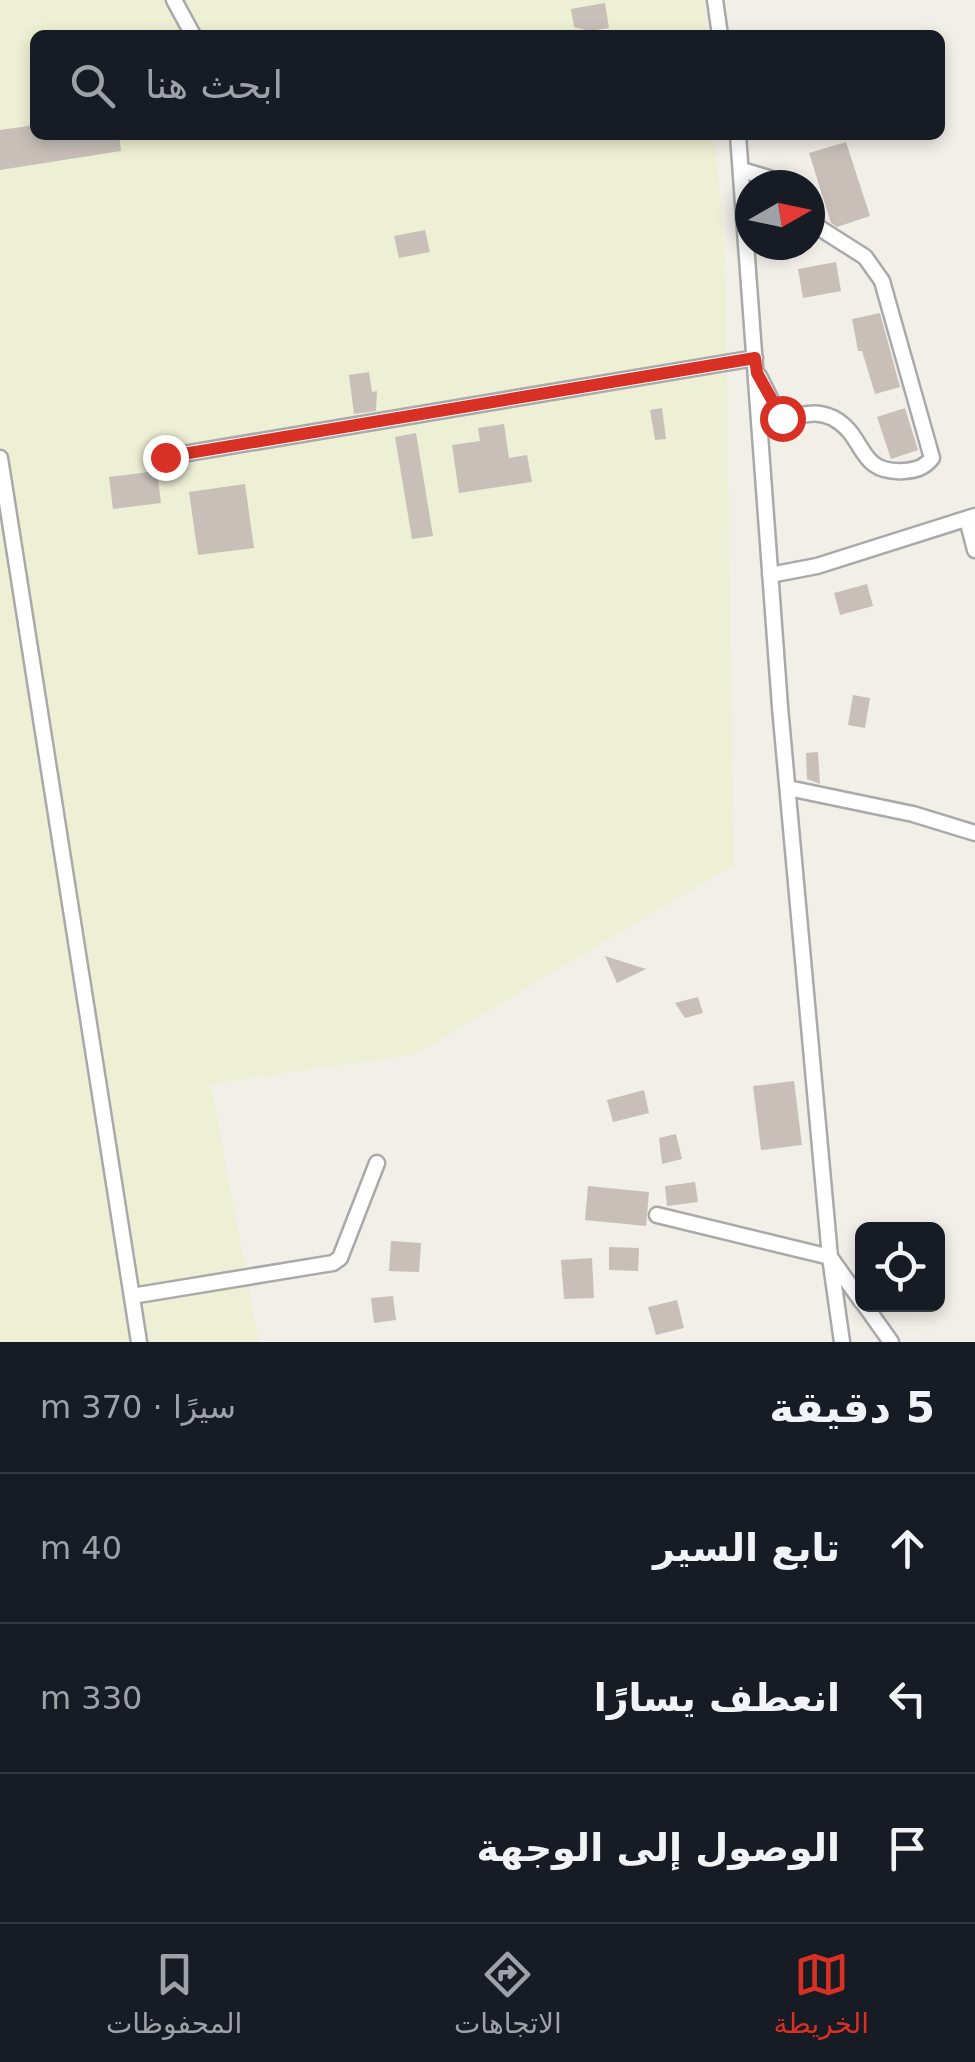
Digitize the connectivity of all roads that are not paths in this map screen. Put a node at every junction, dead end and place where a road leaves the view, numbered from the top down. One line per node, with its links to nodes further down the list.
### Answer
1 (174, 0): 3 (street)
2 (715, 0): 4 (street)
3 (190, 30)
4 (719, 30)
5 (739, 140): 6 (street)
6 (742, 170)
7 (825, 232): 9 (street)
8 (748, 260): 9 (street)
9 (756, 366): 10 (street); 14 (street)
10 (165, 457)
11 (0, 458): 21 (street)
12 (971, 518): 13 (street); 14 (street)
13 (975, 550)
14 (770, 575): 15 (street)
15 (788, 788): 16 (street); 19 (street)
16 (975, 834)
17 (377, 1163): 21 (street)
18 (658, 1215): 19 (street)
19 (830, 1258): 20 (street); 24 (street)
20 (855, 1291)
21 (132, 1296): 23 (street)
22 (870, 1312): 25 (street)
23 (140, 1342)
24 (842, 1342)
25 (891, 1342)

